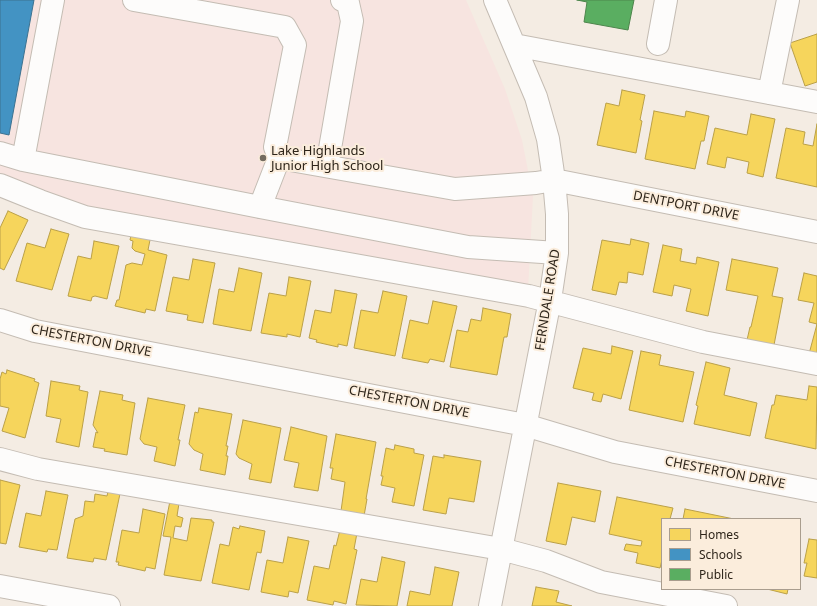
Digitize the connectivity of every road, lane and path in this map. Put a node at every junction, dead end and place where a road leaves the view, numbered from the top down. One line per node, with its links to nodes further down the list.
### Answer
1 (53, 0): 13 (street)
2 (134, 0): 12 (street)
3 (342, 0): 14 (street)
4 (495, 0): 8 (street, FERNDALE ROAD)
5 (666, 0): 7 (street)
6 (788, 0): 9 (street)
7 (658, 44)
8 (514, 45): 9 (street); 15 (street, FERNDALE ROAD)
9 (769, 93): 10 (street)
10 (817, 102)
11 (0, 153): 13 (street)
12 (279, 158): 14 (street); 17 (street)
13 (23, 160): 17 (street)
14 (326, 166): 15 (street)
15 (554, 180): 18 (street, DENTPORT DRIVE); 19 (street, FERNDALE ROAD)
16 (0, 185): 20 (street)
17 (260, 207): 19 (street)
18 (817, 232)
19 (557, 253): 20 (street, FERNDALE ROAD)
20 (550, 300): 22 (street); 23 (street, FERNDALE ROAD)
21 (0, 320): 23 (street, CHESTERTON DRIVE)
22 (817, 364)
23 (525, 425): 25 (street, CHESTERTON DRIVE); 26 (street, FERNDALE ROAD)
24 (0, 459): 26 (street)
25 (817, 491)
26 (501, 549): 29 (street, FERNDALE ROAD); 30 (street)
27 (0, 586): 28 (street)
28 (109, 606)
29 (490, 606)
30 (726, 606)

